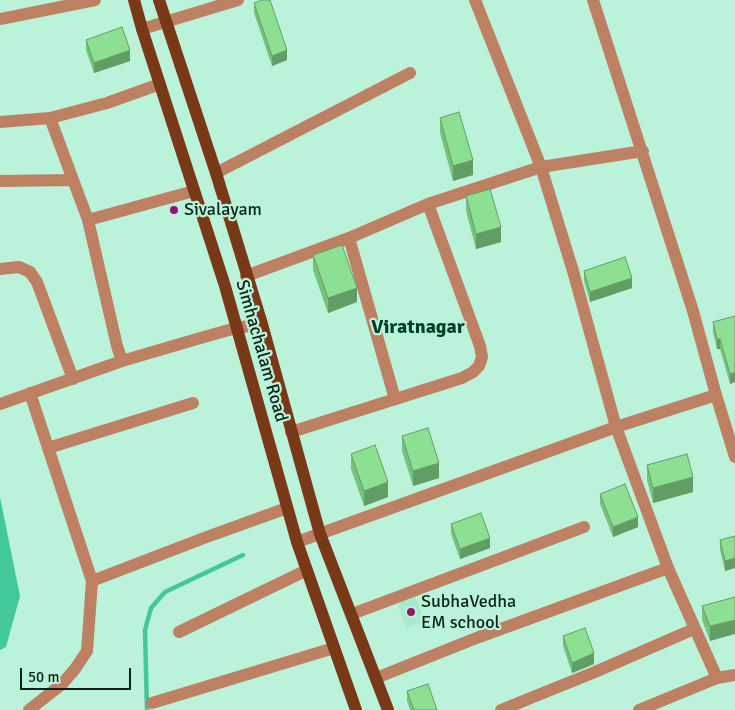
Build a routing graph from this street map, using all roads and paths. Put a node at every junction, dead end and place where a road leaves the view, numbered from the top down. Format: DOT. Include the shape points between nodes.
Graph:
graph roads {
  1 [pos="95,0"];
  2 [pos="134,0"];
  3 [pos="158,0"];
  4 [pos="238,0"];
  5 [pos="475,0"];
  6 [pos="593,0"];
  7 [pos="0,19"];
  8 [pos="166,22"];
  9 [pos="142,29"];
  10 [pos="410,74"];
  11 [pos="160,84"];
  12 [pos="50,118"];
  13 [pos="0,122"];
  14 [pos="642,150"];
  15 [pos="541,167"];
  16 [pos="216,173"];
  17 [pos="73,180"];
  18 [pos="0,181"];
  19 [pos="194,191"];
  20 [pos="428,204"];
  21 [pos="88,220"];
  22 [pos="349,238"];
  23 [pos="0,269"];
  24 [pos="246,276"];
  25 [pos="262,324"];
  26 [pos="236,328"];
  27 [pos="122,361"];
  28 [pos="73,379"];
  29 [pos="30,393"];
  30 [pos="716,395"];
  31 [pos="395,399"];
  32 [pos="193,403"];
  33 [pos="0,404"];
  34 [pos="616,427"];
  35 [pos="291,432"];
  36 [pos="48,448"];
  37 [pos="735,457"];
  38 [pos="287,508"];
  39 [pos="584,527"];
  40 [pos="320,534"];
  41 [pos="297,542"];
  42 [pos="668,568"];
  43 [pos="307,570"];
  44 [pos="92,581"];
  45 [pos="352,614"];
  46 [pos="694,629"];
  47 [pos="179,632"];
  48 [pos="334,648"];
  49 [pos="735,675"];
  50 [pos="376,678"];
  51 [pos="717,678"];
  52 [pos="152,703"];
  53 [pos="30,710"];
  54 [pos="356,710"];
  55 [pos="388,710"];
  56 [pos="501,710"];
  57 [pos="639,710"];
  1 -- 7 [label="street"];
  2 -- 9 [label="main road, Simhachalam Road"];
  3 -- 8 [label="main road"];
  4 -- 8 [label="street"];
  5 -- 15 [label="street"];
  6 -- 14 [label="street"];
  8 -- 9 [label="street"];
  8 -- 16 [label="main road"];
  9 -- 11 [label="main road, Simhachalam Road"];
  10 -- 16 [label="street"];
  11 -- 12 [label="street" via="107,103"];
  11 -- 19 [label="main road, Simhachalam Road"];
  12 -- 13 [label="street"];
  12 -- 17 [label="street"];
  14 -- 15 [label="street"];
  14 -- 30 [label="street"];
  15 -- 20 [label="street"];
  15 -- 34 [label="street"];
  16 -- 24 [label="main road"];
  17 -- 18 [label="street"];
  17 -- 21 [label="street"];
  19 -- 21 [label="street"];
  19 -- 26 [label="main road, Simhachalam Road"];
  20 -- 22 [label="street"];
  20 -- 31 [label="street" via="482,357 479,366 462,378"];
  21 -- 27 [label="street"];
  22 -- 24 [label="street"];
  22 -- 31 [label="street"];
  23 -- 28 [label="street" via="19,267 30,272 37,282"];
  24 -- 25 [label="main road"];
  25 -- 26 [label="street"];
  25 -- 35 [label="main road"];
  26 -- 27 [label="street"];
  26 -- 38 [label="main road, Simhachalam Road"];
  27 -- 28 [label="street"];
  28 -- 29 [label="street"];
  29 -- 33 [label="street"];
  29 -- 36 [label="street"];
  30 -- 34 [label="street"];
  30 -- 37 [label="street"];
  31 -- 35 [label="street"];
  32 -- 36 [label="street"];
  34 -- 40 [label="street"];
  34 -- 42 [label="street"];
  35 -- 40 [label="main road"];
  36 -- 44 [label="street"];
  38 -- 41 [label="main road, Simhachalam Road"];
  38 -- 44 [label="street"];
  39 -- 45 [label="street"];
  40 -- 41 [label="street"];
  40 -- 45 [label="main road"];
  41 -- 43 [label="main road, Simhachalam Road"];
  42 -- 46 [label="street"];
  42 -- 50 [label="street"];
  43 -- 47 [label="street"];
  43 -- 48 [label="main road, Simhachalam Road"];
  44 -- 53 [label="street" via="87,651 62,684"];
  45 -- 50 [label="main road"];
  46 -- 51 [label="street"];
  46 -- 56 [label="street"];
  48 -- 52 [label="street"];
  48 -- 54 [label="main road, Simhachalam Road"];
  49 -- 51 [label="street"];
  50 -- 55 [label="main road"];
  51 -- 57 [label="street"];
}
